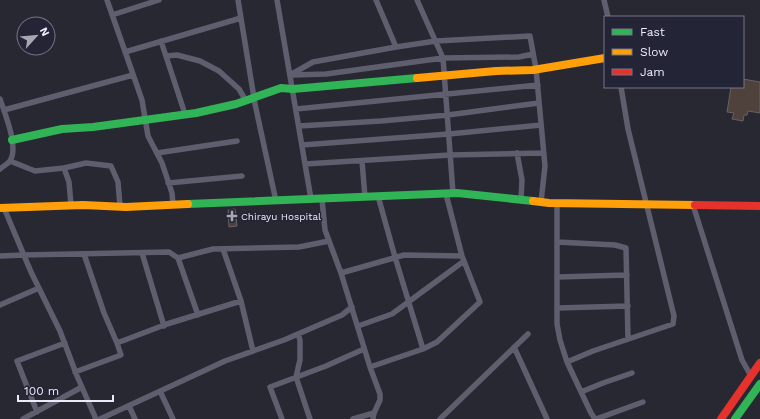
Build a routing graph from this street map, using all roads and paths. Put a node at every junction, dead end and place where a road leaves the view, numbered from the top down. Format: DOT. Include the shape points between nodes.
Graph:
graph roads {
  1 [pos="107,0"];
  2 [pos="159,0"];
  3 [pos="238,0"];
  4 [pos="277,0"];
  5 [pos="376,0"];
  6 [pos="417,0"];
  7 [pos="604,0"];
  8 [pos="112,15"];
  9 [pos="608,16"];
  10 [pos="241,18"];
  11 [pos="161,41"];
  12 [pos="436,41"];
  13 [pos="396,47"];
  14 [pos="125,52"];
  15 [pos="533,54"];
  16 [pos="166,56"];
  17 [pos="443,58"];
  18 [pos="604,58"];
  19 [pos="536,69"];
  20 [pos="133,75"];
  21 [pos="290,75"];
  22 [pos="445,76"];
  23 [pos="538,86"];
  24 [pos="621,88"];
  25 [pos="293,89"];
  26 [pos="446,95"];
  27 [pos="254,97"];
  28 [pos="0,99"];
  29 [pos="246,100"];
  30 [pos="539,103"];
  31 [pos="296,109"];
  32 [pos="4,110"];
  33 [pos="185,114"];
  34 [pos="448,115"];
  35 [pos="145,119"];
  36 [pos="299,126"];
  37 [pos="541,126"];
  38 [pos="449,134"];
  39 [pos="12,140"];
  40 [pos="237,141"];
  41 [pos="302,145"];
  42 [pos="157,153"];
  43 [pos="517,153"];
  44 [pos="543,153"];
  45 [pos="450,155"];
  46 [pos="10,161"];
  47 [pos="362,161"];
  48 [pos="306,164"];
  49 [pos="0,168"];
  50 [pos="64,168"];
  51 [pos="242,176"];
  52 [pos="168,184"];
  53 [pos="450,194"];
  54 [pos="378,196"];
  55 [pos="365,197"];
  56 [pos="311,199"];
  57 [pos="322,199"];
  58 [pos="521,200"];
  59 [pos="276,201"];
  60 [pos="541,202"];
  61 [pos="558,203"];
  62 [pos="646,204"];
  63 [pos="71,205"];
  64 [pos="173,205"];
  65 [pos="692,205"];
  66 [pos="120,206"];
  67 [pos="760,206"];
  68 [pos="2,208"];
  69 [pos="329,241"];
  70 [pos="557,242"];
  71 [pos="223,249"];
  72 [pos="142,252"];
  73 [pos="84,254"];
  74 [pos="24,255"];
  75 [pos="0,256"];
  76 [pos="395,257"];
  77 [pos="178,258"];
  78 [pos="463,258"];
  79 [pos="341,273"];
  80 [pos="557,276"];
  81 [pos="626,276"];
  82 [pos="39,288"];
  83 [pos="240,301"];
  84 [pos="409,302"];
  85 [pos="0,304"];
  86 [pos="628,306"];
  87 [pos="352,307"];
  88 [pos="557,308"];
  89 [pos="198,315"];
  90 [pos="164,326"];
  91 [pos="358,326"];
  92 [pos="298,334"];
  93 [pos="528,334"];
  94 [pos="628,339"];
  95 [pos="65,343"];
  96 [pos="117,343"];
  97 [pos="514,347"];
  98 [pos="364,349"];
  99 [pos="423,349"];
  100 [pos="253,351"];
  101 [pos="567,362"];
  102 [pos="760,363"];
  103 [pos="370,367"];
  104 [pos="75,372"];
  105 [pos="632,373"];
  106 [pos="751,376"];
  107 [pos="296,377"];
  108 [pos="760,384"];
  109 [pos="82,387"];
  110 [pos="160,391"];
  111 [pos="581,392"];
  112 [pos="642,402"];
  113 [pos="129,406"];
  114 [pos="37,412"];
  115 [pos="373,416"];
  116 [pos="23,419"];
  117 [pos="96,419"];
  118 [pos="100,419"];
  119 [pos="135,419"];
  120 [pos="173,419"];
  121 [pos="282,419"];
  122 [pos="310,419"];
  123 [pos="353,419"];
  124 [pos="440,419"];
  125 [pos="547,419"];
  126 [pos="596,419"];
  127 [pos="721,419"];
  128 [pos="736,419"];
  1 -- 8 [label="street"];
  2 -- 8 [label="street"];
  3 -- 10 [label="street"];
  4 -- 21 [label="street"];
  5 -- 13 [label="street"];
  6 -- 12 [label="street"];
  7 -- 9 [label="street"];
  8 -- 14 [label="street"];
  10 -- 11 [label="street"];
  10 -- 27 [label="street"];
  11 -- 14 [label="street"];
  11 -- 16 [label="street"];
  12 -- 13 [label="street"];
  12 -- 15 [label="street" via="530,36"];
  12 -- 17 [label="street"];
  13 -- 21 [label="street" via="313,62"];
  14 -- 20 [label="street"];
  15 -- 17 [label="street"];
  15 -- 19 [label="street"];
  16 -- 29 [label="street" via="178,54 200,61 218,71"];
  16 -- 33 [label="street"];
  17 -- 21 [label="street" via="326,74"];
  17 -- 22 [label="street"];
  18 -- 19 [label="main road"];
  19 -- 22 [label="main road"];
  19 -- 23 [label="street"];
  20 -- 32 [label="street"];
  20 -- 35 [label="street" via="142,100"];
  21 -- 25 [label="street"];
  22 -- 25 [label="main road"];
  22 -- 26 [label="street"];
  23 -- 26 [label="street"];
  23 -- 30 [label="street"];
  24 -- 62 [label="street" via="628,130"];
  25 -- 27 [label="main road" via="280,88"];
  25 -- 31 [label="street"];
  26 -- 31 [label="street"];
  26 -- 34 [label="street"];
  27 -- 29 [label="main road"];
  27 -- 59 [label="street"];
  28 -- 32 [label="street"];
  29 -- 33 [label="main road"];
  30 -- 34 [label="street"];
  30 -- 37 [label="street"];
  31 -- 36 [label="street"];
  32 -- 39 [label="street"];
  33 -- 35 [label="main road"];
  34 -- 36 [label="street"];
  34 -- 38 [label="street"];
  35 -- 39 [label="main road" via="62,130"];
  35 -- 42 [label="street" via="148,136"];
  36 -- 41 [label="street"];
  37 -- 38 [label="street"];
  37 -- 44 [label="street"];
  38 -- 41 [label="street"];
  38 -- 45 [label="street"];
  39 -- 46 [label="street" via="14,151"];
  40 -- 42 [label="street"];
  41 -- 48 [label="street"];
  42 -- 52 [label="street"];
  43 -- 44 [label="street"];
  43 -- 45 [label="street"];
  43 -- 58 [label="street" via="522,180"];
  44 -- 60 [label="street"];
  45 -- 47 [label="street"];
  45 -- 53 [label="street"];
  46 -- 49 [label="street"];
  46 -- 50 [label="street" via="34,171"];
  47 -- 48 [label="street"];
  47 -- 55 [label="street"];
  48 -- 56 [label="street"];
  50 -- 63 [label="street" via="69,182"];
  50 -- 66 [label="street" via="86,163 111,166 118,182"];
  51 -- 52 [label="street"];
  52 -- 64 [label="street"];
  53 -- 54 [label="main road"];
  53 -- 58 [label="main road"];
  53 -- 78 [label="street"];
  54 -- 55 [label="main road"];
  54 -- 76 [label="street"];
  55 -- 57 [label="main road"];
  56 -- 57 [label="main road"];
  56 -- 59 [label="main road"];
  57 -- 69 [label="street" via="325,230"];
  58 -- 60 [label="main road"];
  59 -- 64 [label="main road"];
  60 -- 61 [label="main road"];
  61 -- 62 [label="main road"];
  61 -- 70 [label="street"];
  62 -- 65 [label="main road"];
  62 -- 94 [label="street" via="674,316 673,324"];
  63 -- 66 [label="main road"];
  63 -- 68 [label="main road"];
  64 -- 66 [label="main road"];
  65 -- 67 [label="main road"];
  65 -- 106 [label="street" via="742,360"];
  68 -- 74 [label="street"];
  69 -- 71 [label="street" via="299,246"];
  69 -- 79 [label="street"];
  70 -- 80 [label="street"];
  70 -- 81 [label="street" via="615,245 626,248"];
  71 -- 77 [label="street"];
  71 -- 83 [label="street"];
  72 -- 73 [label="street"];
  72 -- 77 [label="street" via="169,252"];
  72 -- 90 [label="street"];
  73 -- 74 [label="street"];
  73 -- 96 [label="street"];
  74 -- 75 [label="street"];
  74 -- 82 [label="street"];
  76 -- 78 [label="street" via="404,255"];
  76 -- 79 [label="street"];
  76 -- 84 [label="street"];
  77 -- 89 [label="street"];
  78 -- 84 [label="street"];
  78 -- 99 [label="street" via="480,302 437,342"];
  79 -- 87 [label="street"];
  80 -- 81 [label="street"];
  80 -- 88 [label="street"];
  81 -- 86 [label="street"];
  82 -- 85 [label="street"];
  82 -- 95 [label="street"];
  83 -- 89 [label="street"];
  83 -- 100 [label="street"];
  84 -- 91 [label="street" via="392,314"];
  84 -- 99 [label="street"];
  86 -- 88 [label="street"];
  86 -- 94 [label="street"];
  87 -- 91 [label="street"];
  87 -- 92 [label="street" via="342,315"];
  88 -- 101 [label="street" via="557,324"];
  89 -- 90 [label="street"];
  90 -- 96 [label="street"];
  91 -- 98 [label="street"];
  92 -- 100 [label="street"];
  92 -- 107 [label="street" via="300,360"];
  93 -- 97 [label="street"];
  94 -- 101 [label="street"];
  95 -- 104 [label="street"];
  95 -- 114 [label="street" via="17,361"];
  96 -- 104 [label="street" via="121,355"];
  97 -- 124 [label="street"];
  97 -- 125 [label="street"];
  98 -- 103 [label="street"];
  98 -- 107 [label="street"];
  99 -- 103 [label="street"];
  100 -- 110 [label="street"];
  101 -- 111 [label="street"];
  102 -- 106 [label="main road"];
  103 -- 115 [label="street" via="380,394"];
  104 -- 109 [label="street"];
  105 -- 111 [label="street"];
  106 -- 127 [label="main road"];
  107 -- 121 [label="street" via="270,387"];
  107 -- 122 [label="street"];
  108 -- 128 [label="main road"];
  109 -- 114 [label="street"];
  109 -- 117 [label="street"];
  110 -- 113 [label="street"];
  110 -- 120 [label="street"];
  111 -- 126 [label="street"];
  112 -- 126 [label="street"];
  113 -- 118 [label="street"];
  113 -- 119 [label="street"];
  114 -- 116 [label="street"];
  115 -- 123 [label="street"];
}
